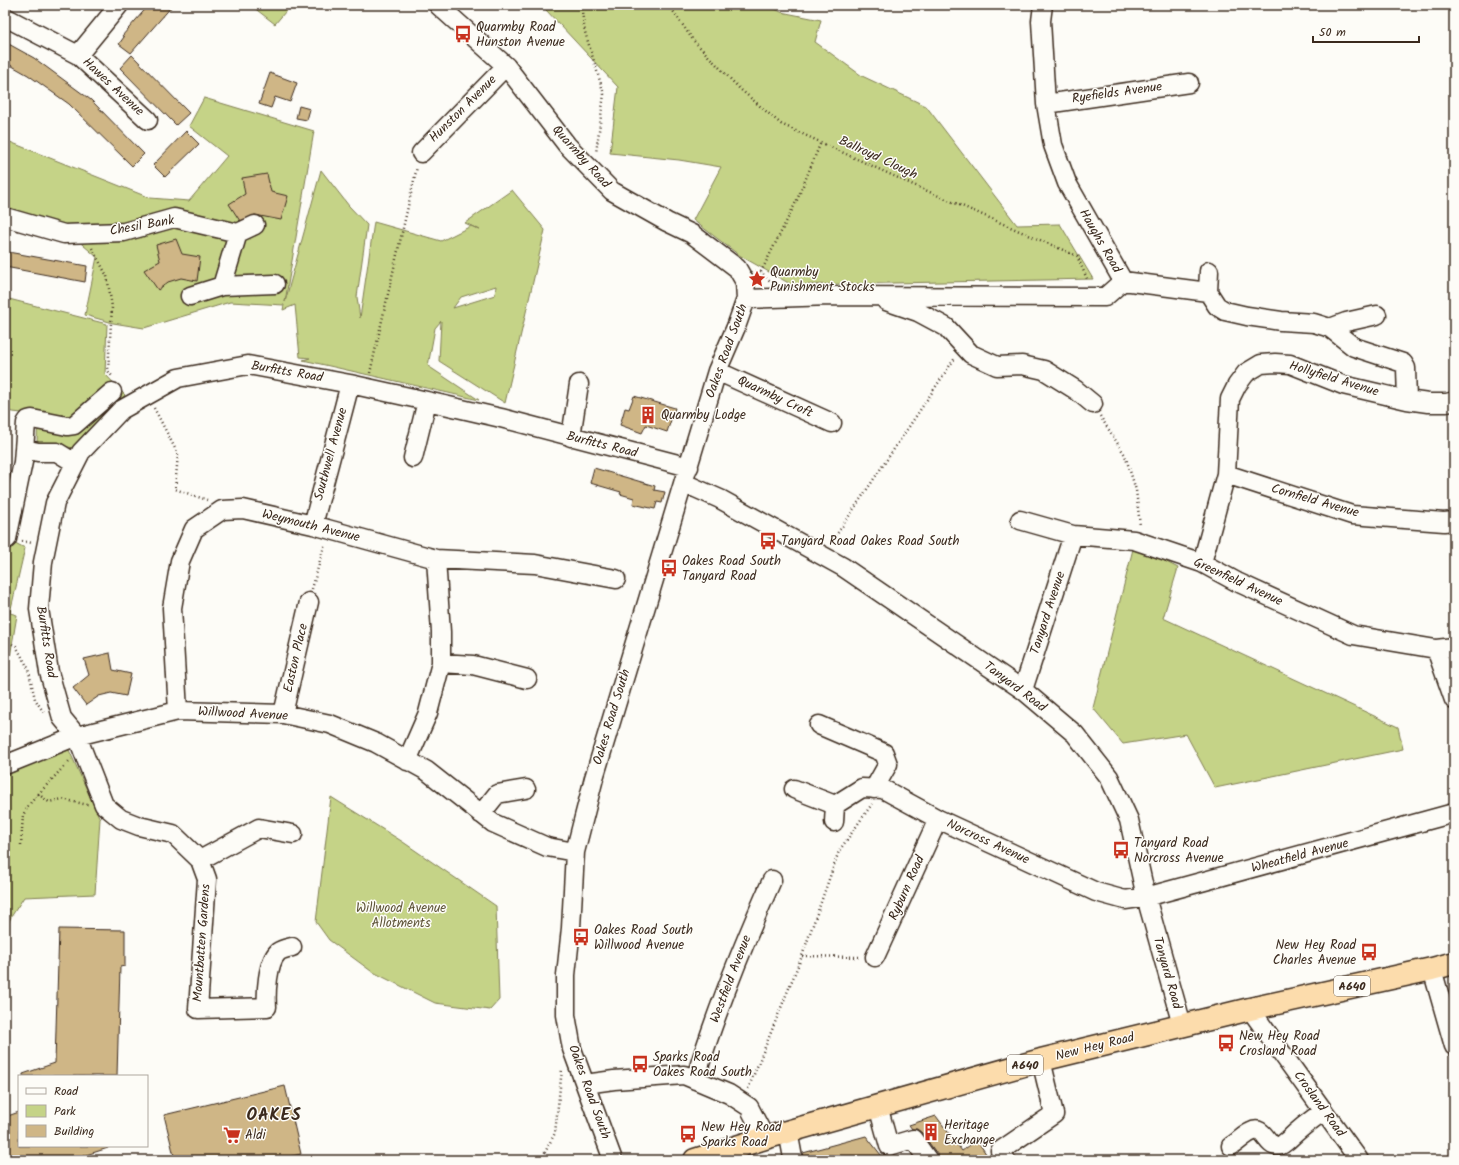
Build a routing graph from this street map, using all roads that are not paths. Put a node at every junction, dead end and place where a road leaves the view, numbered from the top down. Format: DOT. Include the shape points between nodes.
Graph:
graph roads {
  1 [pos="119,5"];
  2 [pos="438,5"];
  3 [pos="1042,5"];
  4 [pos="5,17"];
  5 [pos="78,55"];
  6 [pos="506,66"];
  7 [pos="1189,83"];
  8 [pos="1046,104"];
  9 [pos="148,120"];
  10 [pos="421,153"];
  11 [pos="5,217"];
  12 [pos="255,225"];
  13 [pos="238,233"];
  14 [pos="1209,271"];
  15 [pos="1123,281"];
  16 [pos="743,283"];
  17 [pos="275,284"];
  18 [pos="222,286"];
  19 [pos="1208,292"];
  20 [pos="190,296"];
  21 [pos="831,296"];
  22 [pos="1377,315"];
  23 [pos="1330,328"];
  24 [pos="718,371"];
  25 [pos="579,384"];
  26 [pos="358,385"];
  27 [pos="113,386"];
  28 [pos="1407,400"];
  29 [pos="427,401"];
  30 [pos="1454,402"];
  31 [pos="1093,404"];
  32 [pos="832,423"];
  33 [pos="571,437"];
  34 [pos="24,449"];
  35 [pos="413,458"];
  36 [pos="75,463"];
  37 [pos="1226,474"];
  38 [pos="686,475"];
  39 [pos="1020,520"];
  40 [pos="1454,521"];
  41 [pos="321,527"];
  42 [pos="1073,535"];
  43 [pos="7,539"];
  44 [pos="436,559"];
  45 [pos="1202,563"];
  46 [pos="616,579"];
  47 [pos="309,602"];
  48 [pos="1454,648"];
  49 [pos="1436,649"];
  50 [pos="441,663"];
  51 [pos="527,679"];
  52 [pos="1023,690"];
  53 [pos="1454,700"];
  54 [pos="178,711"];
  55 [pos="283,714"];
  56 [pos="819,724"];
  57 [pos="79,742"];
  58 [pos="407,761"];
  59 [pos="5,765"];
  60 [pos="526,789"];
  61 [pos="794,789"];
  62 [pos="878,789"];
  63 [pos="1454,813"];
  64 [pos="481,814"];
  65 [pos="938,819"];
  66 [pos="293,834"];
  67 [pos="575,852"];
  68 [pos="200,860"];
  69 [pos="772,880"];
  70 [pos="1146,898"];
  71 [pos="292,948"];
  72 [pos="875,957"];
  73 [pos="1454,963"];
  74 [pos="1432,969"];
  75 [pos="1250,1008"];
  76 [pos="1182,1025"];
  77 [pos="1454,1046"];
  78 [pos="1041,1060"];
  79 [pos="695,1080"];
  80 [pos="585,1084"];
  81 [pos="878,1106"];
  82 [pos="1324,1111"];
  83 [pos="788,1131"];
  84 [pos="765,1138"];
  85 [pos="1231,1146"];
  86 [pos="610,1152"];
  87 [pos="695,1160"];
  88 [pos="795,1160"];
  89 [pos="928,1160"];
  90 [pos="1006,1160"];
  91 [pos="1360,1160"];
  1 -- 5 [label="street, Hawes Avenue"];
  2 -- 6 [label="street, Quarmby Road"];
  3 -- 8 [label="street, Haughs Road"];
  4 -- 5 [label="street, Hawes Avenue"];
  5 -- 9 [label="street, Hawes Avenue"];
  6 -- 10 [label="street, Hunston Avenue"];
  6 -- 16 [label="street, Quarmby Road" via="567,144 612,191 692,234"];
  7 -- 8 [label="street, Ryefields Avenue"];
  8 -- 15 [label="street, Haughs Road" via="1053,145 1067,183"];
  11 -- 13 [label="street, Chesil Bank" via="64,234 124,232 174,218"];
  12 -- 13 [label="street"];
  13 -- 18 [label="street"];
  14 -- 19 [label="street"];
  15 -- 19 [label="street"];
  15 -- 21 [label="street, Haughs Road" via="1105,297"];
  16 -- 21 [label="street, Haughs Road" via="787,298"];
  16 -- 24 [label="street, Oakes Road South" via="736,327"];
  17 -- 18 [label="street"];
  18 -- 20 [label="street"];
  19 -- 23 [label="street" via="1217,306 1225,310 1281,321 1314,323"];
  21 -- 31 [label="street, Haughs Road" via="889,302 918,312 946,327 971,354 997,366 1022,365 1044,370"];
  22 -- 23 [label="street"];
  23 -- 28 [label="street" via="1354,347 1403,363 1406,368"];
  24 -- 32 [label="street, Quarmby Croft"];
  24 -- 38 [label="street, Oakes Road South"];
  25 -- 33 [label="street"];
  26 -- 29 [label="street, Burfitts Road"];
  26 -- 36 [label="street, Burfitts Road" via="248,365 178,378 121,410 81,452"];
  26 -- 41 [label="street, Southwell Avenue"];
  27 -- 34 [label="street" via="74,425 28,420"];
  28 -- 30 [label="street, Hollyfield Avenue" via="1428,403"];
  28 -- 37 [label="street, Hollyfield Avenue" via="1343,385 1290,364 1261,364 1246,373 1230,399"];
  29 -- 33 [label="street, Burfitts Road"];
  29 -- 35 [label="street"];
  33 -- 38 [label="street, Burfitts Road"];
  34 -- 36 [label="street" via="57,452"];
  34 -- 43 [label="street"];
  36 -- 57 [label="street, Burfitts Road" via="55,503 43,562 39,609 49,672 62,718"];
  37 -- 40 [label="street, Cornfield Avenue" via="1352,515"];
  37 -- 45 [label="street, Hollyfield Avenue"];
  38 -- 52 [label="street, Tanyard Road" via="720,499 843,567"];
  38 -- 67 [label="street, Oakes Road South" via="594,778"];
  39 -- 42 [label="street, Greenfield Avenue"];
  41 -- 44 [label="street, Weymouth Avenue"];
  41 -- 54 [label="street, Weymouth Avenue" via="243,509 232,509 222,510 194,529 180,561 172,608"];
  42 -- 45 [label="street, Greenfield Avenue" via="1134,540"];
  42 -- 52 [label="street, Tanyard Avenue"];
  44 -- 46 [label="street, Weymouth Avenue" via="535,564"];
  44 -- 50 [label="street"];
  45 -- 49 [label="street, Greenfield Avenue" via="1237,582 1353,635"];
  47 -- 55 [label="street, Easton Place"];
  48 -- 49 [label="street, Greenfield Avenue"];
  49 -- 53 [label="street"];
  50 -- 51 [label="street" via="473,665"];
  50 -- 58 [label="street" via="428,713"];
  52 -- 70 [label="street, Tanyard Road" via="1075,734 1110,777 1129,820"];
  54 -- 55 [label="street, Willwood Avenue"];
  54 -- 57 [label="street, Willwood Avenue"];
  55 -- 58 [label="street, Willwood Avenue" via="330,724 376,743"];
  56 -- 62 [label="street" via="884,753 888,764"];
  57 -- 59 [label="street, Willwood Avenue"];
  57 -- 68 [label="street, Mountbatten Gardens" via="104,805 121,819 173,834"];
  58 -- 64 [label="street, Willwood Avenue" via="427,772"];
  60 -- 64 [label="street" via="497,794"];
  61 -- 62 [label="street" via="835,813 862,788"];
  62 -- 65 [label="street, Norcross Avenue"];
  63 -- 70 [label="street, Wheatfield Avenue"];
  64 -- 67 [label="street, Willwood Avenue" via="493,823 547,847"];
  65 -- 70 [label="street, Norcross Avenue" via="1096,892 1126,900"];
  65 -- 72 [label="street, Ryburn Road"];
  66 -- 68 [label="street" via="259,828"];
  67 -- 80 [label="street, Oakes Road South" via="566,975 566,1015 572,1049"];
  68 -- 71 [label="street, Mountbatten Gardens" via="207,879 198,1009 267,1007 269,973 277,953"];
  69 -- 79 [label="street, Westfield Avenue" via="734,969"];
  70 -- 76 [label="street, Tanyard Road"];
  73 -- 74 [label="highway, New Hey Road / A640"];
  74 -- 75 [label="highway, New Hey Road / A640"];
  74 -- 77 [label="street"];
  75 -- 76 [label="highway, New Hey Road / A640"];
  75 -- 82 [label="street, Crosland Road"];
  76 -- 78 [label="highway, New Hey Road / A640"];
  78 -- 81 [label="highway, New Hey Road / A640"];
  78 -- 90 [label="street" via="1054,1114 1000,1151"];
  79 -- 80 [label="street" via="684,1075"];
  79 -- 84 [label="street" via="729,1094 749,1107"];
  80 -- 86 [label="street, Oakes Road South"];
  81 -- 83 [label="highway, New Hey Road / A640"];
  81 -- 89 [label="street" via="889,1146 913,1139"];
  82 -- 85 [label="street" via="1276,1147 1257,1130"];
  82 -- 91 [label="street, Crosland Road"];
  83 -- 84 [label="highway, New Hey Road / A640"];
  83 -- 88 [label="street"];
  84 -- 87 [label="highway, New Hey Road / A640"];
}
